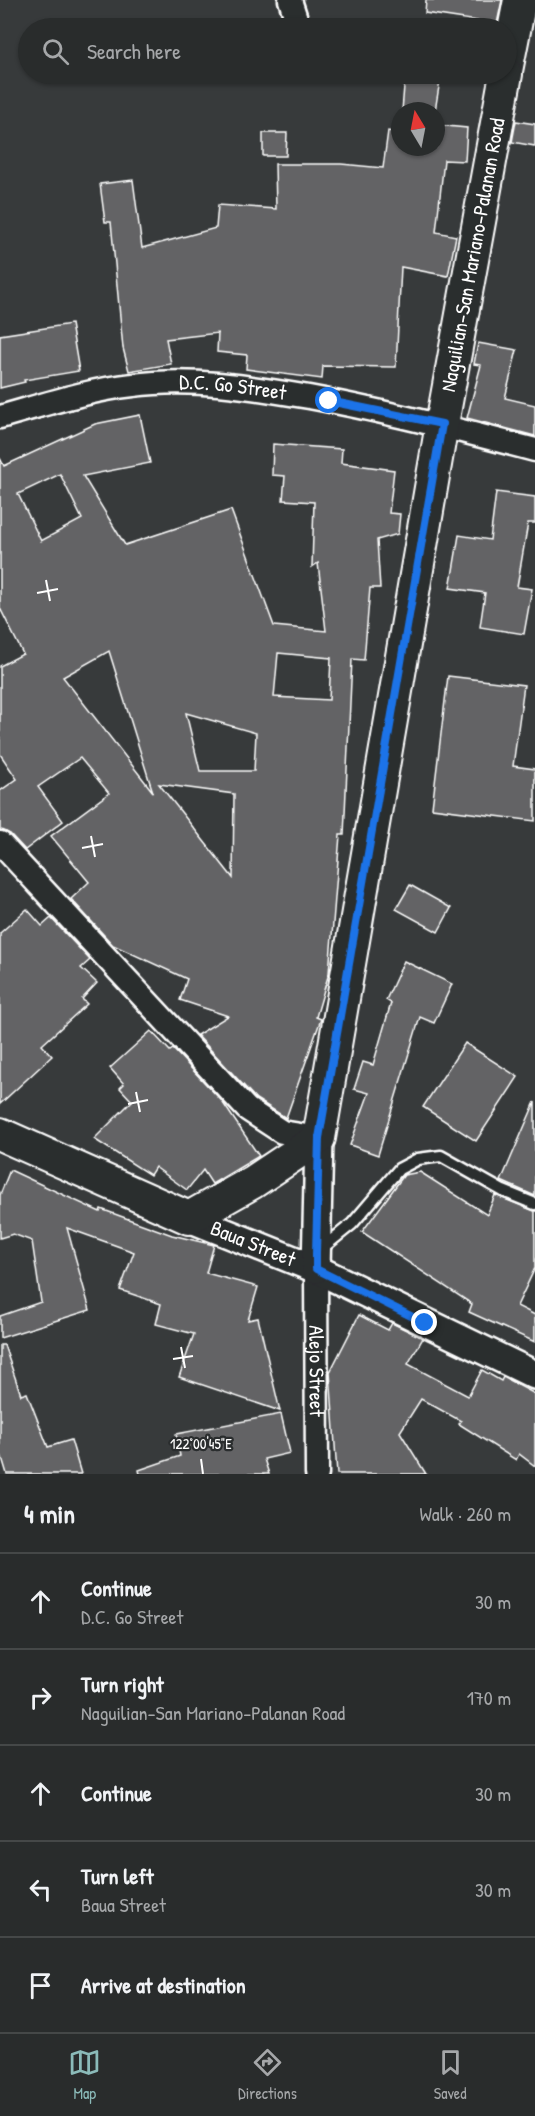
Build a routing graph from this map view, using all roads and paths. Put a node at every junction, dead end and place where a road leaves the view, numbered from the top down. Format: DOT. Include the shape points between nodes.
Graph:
graph roads {
  1 [pos="290,0"];
  2 [pos="519,0"];
  3 [pos="296,18"];
  4 [pos="516,18"];
  5 [pos="504,84"];
  6 [pos="0,417"];
  7 [pos="442,424"];
  8 [pos="535,450"];
  9 [pos="0,843"];
  10 [pos="0,1134"];
  11 [pos="319,1138"];
  12 [pos="535,1204"];
  13 [pos="189,1218"];
  14 [pos="316,1261"];
  15 [pos="535,1375"];
  16 [pos="317,1474"];
  1 -- 3 [label="street"];
  2 -- 4 [label="main road, Naguilian-San Mariano-Palanan Road"];
  5 -- 7 [label="main road, Naguilian-San Mariano-Palanan Road"];
  6 -- 7 [label="street, D.C. Go Street" via="132,385 187,382 256,388"];
  7 -- 8 [label="street, D.C. Go Street"];
  7 -- 11 [label="main road, Naguilian-San Mariano-Palanan Road"];
  9 -- 11 [label="street" via="247,1109 282,1132"];
  10 -- 13 [label="main road, Baua Street"];
  11 -- 13 [label="main road"];
  11 -- 14 [label="street"];
  12 -- 14 [label="lane" via="441,1156 418,1159 399,1169"];
  13 -- 14 [label="street, Baua Street"];
  14 -- 15 [label="street, Baua Street"];
  14 -- 16 [label="street, Alejo Street"];
}
